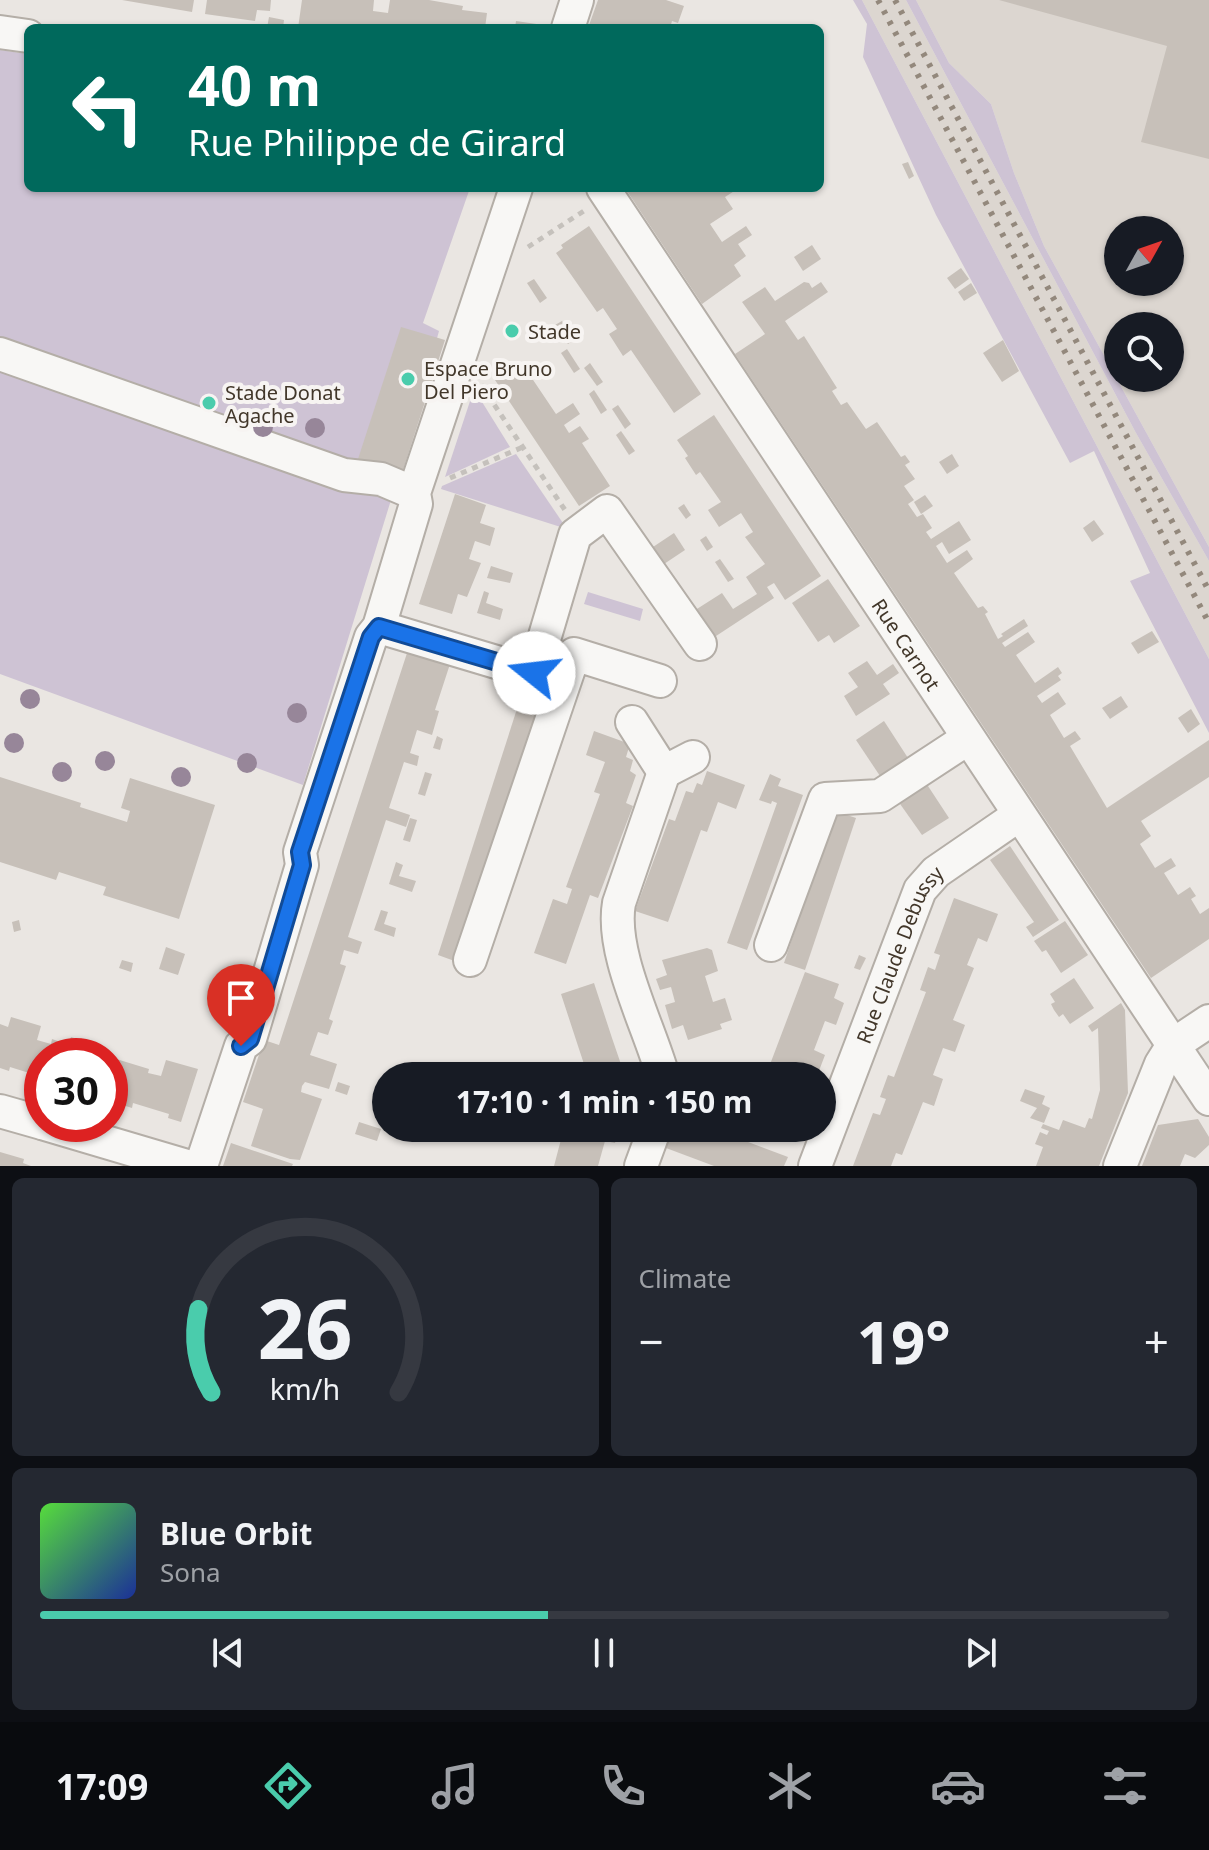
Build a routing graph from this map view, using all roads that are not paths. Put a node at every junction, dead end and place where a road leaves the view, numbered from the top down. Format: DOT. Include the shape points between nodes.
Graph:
graph roads {
  1 [pos="577,0"];
  2 [pos="569,24"];
  3 [pos="0,32"];
  4 [pos="24,35"];
  5 [pos="515,192"];
  6 [pos="605,192"];
  7 [pos="0,354"];
  8 [pos="414,493"];
  9 [pos="379,627"];
  10 [pos="700,644"];
  11 [pos="549,677"];
  12 [pos="660,681"];
  13 [pos="632,722"];
  14 [pos="967,739"];
  15 [pos="693,757"];
  16 [pos="664,772"];
  17 [pos="1019,815"];
  18 [pos="771,945"];
  19 [pos="470,960"];
  20 [pos="1209,1021"];
  21 [pos="1173,1045"];
  22 [pos="658,1062"];
  23 [pos="836,1094"];
  24 [pos="1209,1099"];
  25 [pos="0,1111"];
  26 [pos="24,1118"];
  27 [pos="105,1142"];
  28 [pos="650,1142"];
  29 [pos="819,1142"];
  30 [pos="187,1166"];
  31 [pos="201,1166"];
  32 [pos="641,1166"];
  33 [pos="815,1166"];
  34 [pos="1120,1166"];
  1 -- 2 [label="street"];
  3 -- 4 [label="street"];
  5 -- 8 [label="street"];
  6 -- 14 [label="street, Rue Carnot"];
  7 -- 8 [label="street" via="344,475 381,479"];
  8 -- 9 [label="street" via="416,504"];
  9 -- 11 [label="street"];
  9 -- 31 [label="street" via="371,637 300,852 302,865 250,1039 241,1046"];
  10 -- 11 [label="street" via="607,511 575,535"];
  11 -- 12 [label="street" via="574,654"];
  11 -- 19 [label="street"];
  13 -- 16 [label="street"];
  14 -- 17 [label="street, Rue Carnot"];
  14 -- 18 [label="street" via="880,796 825,799"];
  15 -- 16 [label="street"];
  16 -- 22 [label="street" via="617,918 620,947"];
  17 -- 21 [label="street, Rue Carnot"];
  17 -- 23 [label="street, Rue Claude Debussy" via="936,872 920,890"];
  20 -- 21 [label="street"];
  21 -- 24 [label="street, Rue Carnot"];
  21 -- 34 [label="street"];
  25 -- 26 [label="street"];
  27 -- 30 [label="street"];
  28 -- 32 [label="street"];
  29 -- 33 [label="street, Rue Claude Debussy"];
}
